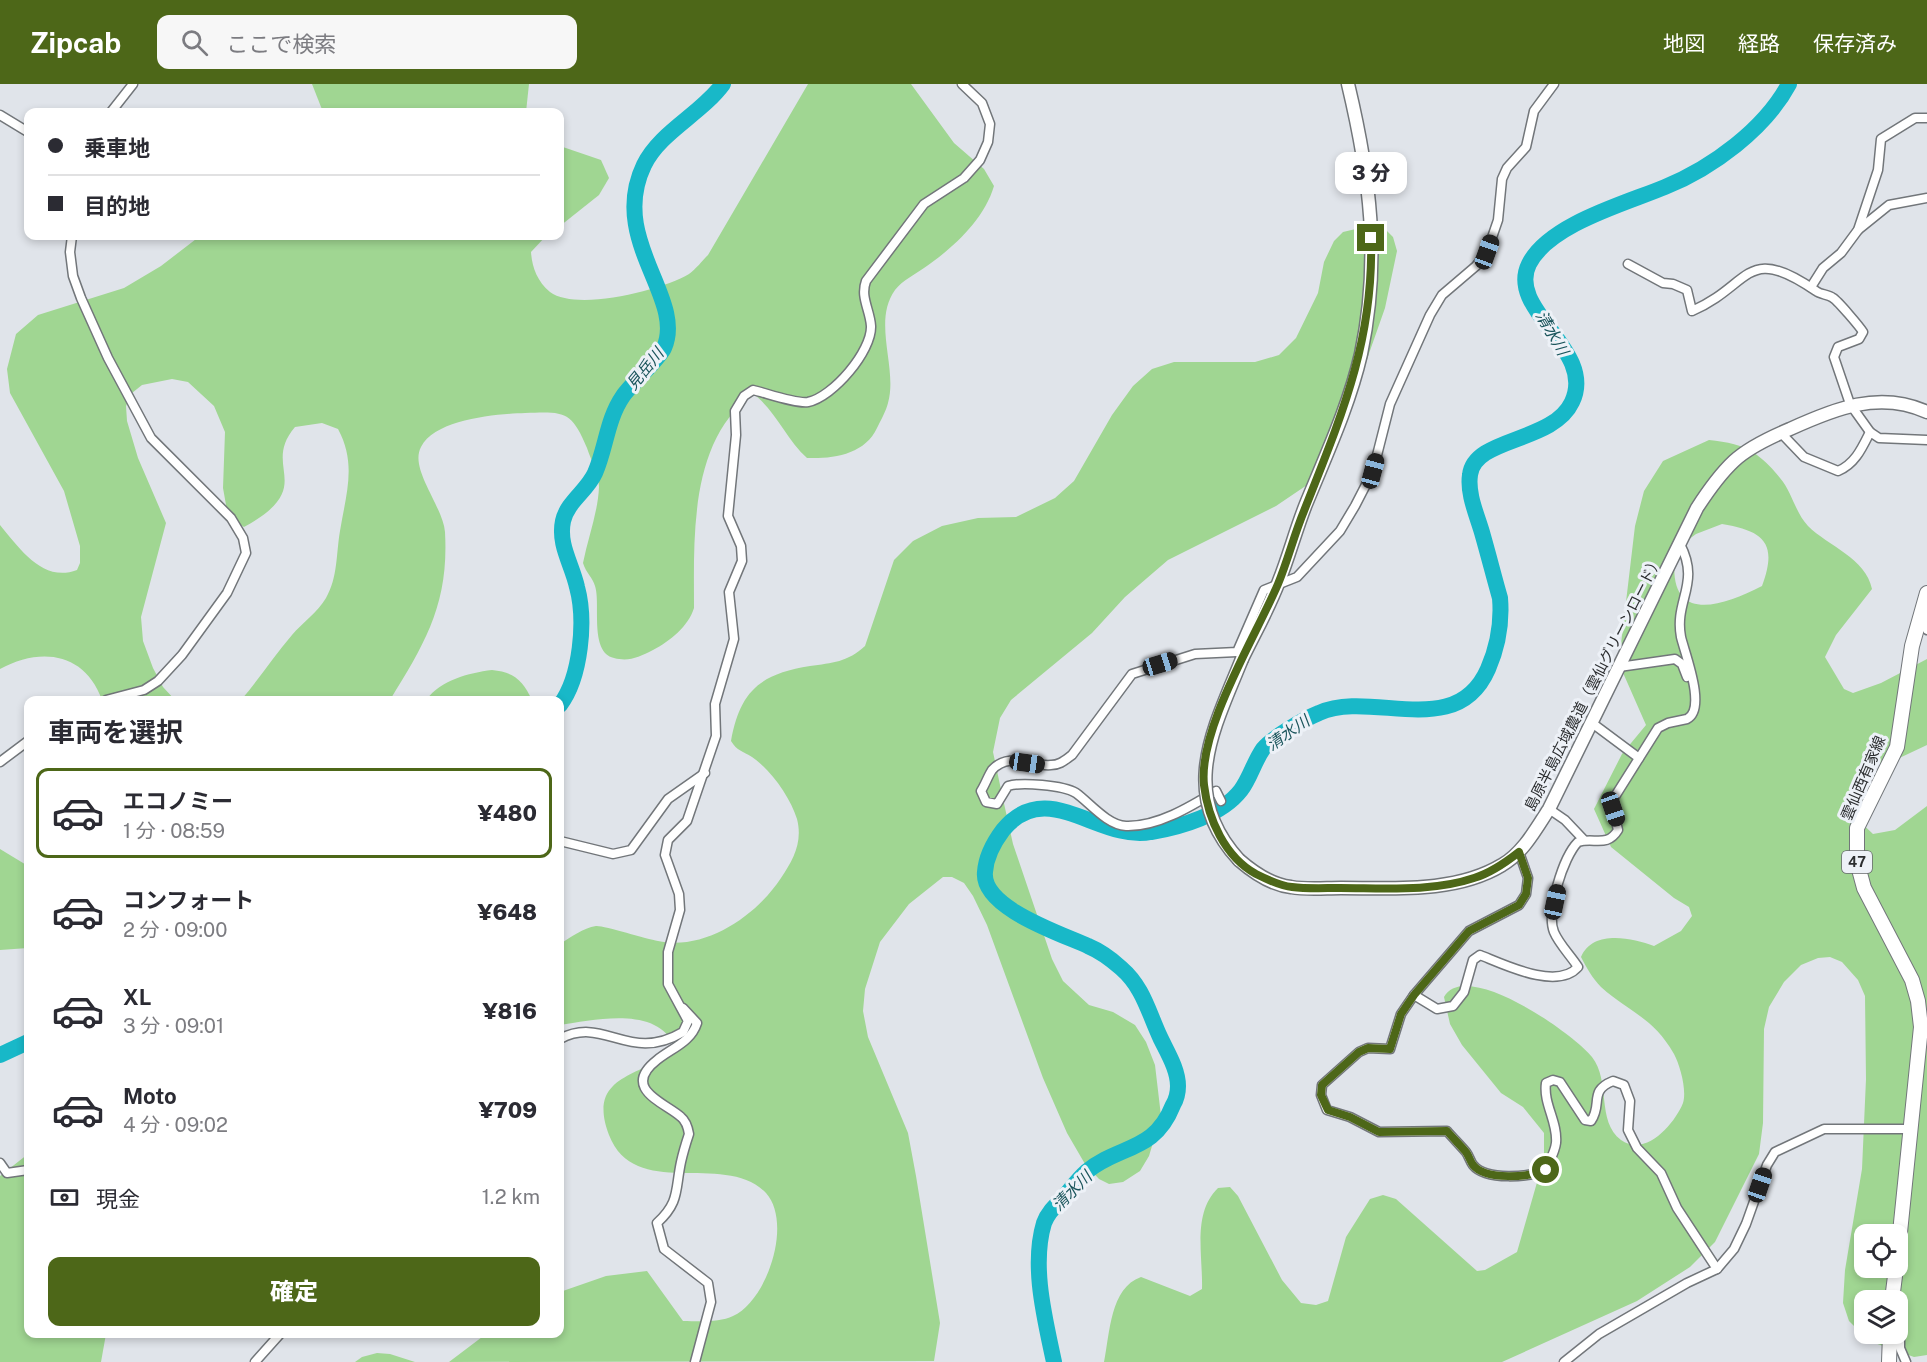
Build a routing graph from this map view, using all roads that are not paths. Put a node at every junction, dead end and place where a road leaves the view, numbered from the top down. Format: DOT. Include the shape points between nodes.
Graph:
graph roads {
  1 [pos="133,84"];
  2 [pos="962,84"];
  3 [pos="1348,84"];
  4 [pos="1554,84"];
  5 [pos="114,108"];
  6 [pos="0,115"];
  7 [pos="1927,118"];
  8 [pos="24,130"];
  9 [pos="1927,198"];
  10 [pos="1858,230"];
  11 [pos="72,240"];
  12 [pos="1628,264"];
  13 [pos="1811,287"];
  14 [pos="1850,404"];
  15 [pos="1927,412"];
  16 [pos="1870,432"];
  17 [pos="1781,433"];
  18 [pos="1927,440"];
  19 [pos="1680,544"];
  20 [pos="1278,583"];
  21 [pos="1927,593"];
  22 [pos="1921,612"];
  23 [pos="1927,630"];
  24 [pos="1619,667"];
  25 [pos="121,696"];
  26 [pos="1693,697"];
  27 [pos="1592,723"];
  28 [pos="24,744"];
  29 [pos="1640,758"];
  30 [pos="0,762"];
  31 [pos="705,773"];
  32 [pos="1221,801"];
  33 [pos="1549,809"];
  34 [pos="1584,840"];
  35 [pos="564,842"];
  36 [pos="1519,852"];
  37 [pos="1414,995"];
  38 [pos="680,1006"];
  39 [pos="564,1038"];
  40 [pos="1911,1129"];
  41 [pos="0,1163"];
  42 [pos="24,1171"];
  43 [pos="1901,1224"];
  44 [pos="1717,1269"];
  45 [pos="276,1338"];
  46 [pos="1890,1344"];
  47 [pos="1900,1344"];
  48 [pos="255,1362"];
  49 [pos="695,1362"];
  50 [pos="1564,1362"];
  51 [pos="1889,1362"];
  52 [pos="1906,1362"];
  1 -- 5 [label="street"];
  2 -- 31 [label="street" via="982,103 990,124 988,142 980,160 964,178 924,204 866,281 862,291 871,325 864,351 844,377 821,397 806,402 753,390 735,411 728,516 741,546 742,561 729,592 734,639 715,704 716,736"];
  3 -- 20 [label="street, 島原半島広域農道（雲仙グリーンロード）" via="1370,192 1372,261 1368,312 1345,408"];
  4 -- 20 [label="street" via="1534,111 1526,147 1502,179 1498,220 1487,252 1442,294 1430,315 1390,404 1373,471 1355,506 1340,531 1297,577"];
  6 -- 8 [label="street"];
  7 -- 10 [label="street" via="1915,118 1881,139 1878,170"];
  9 -- 10 [label="street" via="1889,205"];
  10 -- 13 [label="street"];
  11 -- 25 [label="street" via="73,276 81,298 151,438 231,518 243,538 246,553 227,593 182,654 158,681 144,690"];
  12 -- 13 [label="street" via="1663,283 1687,290 1692,311 1750,273 1768,266"];
  13 -- 14 [label="street" via="1836,300 1863,332 1859,339 1838,347 1834,357"];
  14 -- 15 [label="street, 島原半島広域農道（雲仙グリーンロード）" via="1881,402"];
  14 -- 16 [label="street"];
  14 -- 17 [label="street, 島原半島広域農道（雲仙グリーンロード）"];
  16 -- 17 [label="street" via="1858,456 1838,471 1804,457"];
  16 -- 18 [label="street" via="1879,438"];
  17 -- 19 [label="street, 島原半島広域農道（雲仙グリーンロード）" via="1736,459 1716,478"];
  19 -- 24 [label="street, 島原半島広域農道（雲仙グリーンロード）"];
  19 -- 26 [label="street" via="1690,575 1678,621 1695,687"];
  20 -- 32 [label="street" via="1264,590 1237,652 1195,654 1132,674 1072,755 1049,766 1013,759 1001,763 981,791 986,802 997,804 1008,786 1020,782 1074,792 1105,817 1124,826 1188,808 1216,791"];
  20 -- 36 [label="street, 島原半島広域農道（雲仙グリーンロード）, bridge" via="1242,659 1207,751 1204,775 1212,817 1228,848 1254,873 1290,887 1452,884 1473,879"];
  21 -- 22 [label="main road, 雲仙西有家線 / 47"];
  22 -- 23 [label="street"];
  22 -- 40 [label="main road, 雲仙西有家線 / 47" via="1897,747 1857,828 1857,862 1864,888 1907,970 1918,1000 1921,1027"];
  24 -- 26 [label="street" via="1675,659 1684,668"];
  24 -- 27 [label="street, 島原半島広域農道（雲仙グリーンロード）"];
  26 -- 29 [label="street" via="1692,717 1658,728"];
  27 -- 29 [label="street"];
  27 -- 33 [label="street, 島原半島広域農道（雲仙グリーンロード）"];
  28 -- 30 [label="street"];
  29 -- 34 [label="street" via="1614,798 1618,830 1613,837 1599,842"];
  31 -- 35 [label="street" via="668,799 631,850 613,854"];
  31 -- 38 [label="street" via="687,822 668,840 665,855 679,894 680,910 668,952 668,984"];
  33 -- 34 [label="street"];
  33 -- 36 [label="street, 島原半島広域農道（雲仙グリーンロード）"];
  34 -- 37 [label="street" via="1572,848 1562,868 1551,919 1554,932 1578,967 1574,971 1567,975 1543,975 1506,967 1480,955 1473,960 1464,992 1453,1006 1437,1009"];
  36 -- 37 [label="street" via="1528,878 1526,894 1519,905 1469,931"];
  37 -- 44 [label="street" via="1401,1014 1390,1049 1368,1048 1359,1052 1322,1085 1321,1095 1328,1110 1379,1132 1447,1131 1468,1154 1473,1166 1504,1176 1533,1175 1546,1170 1556,1144 1544,1096 1546,1083 1560,1082 1585,1120 1591,1121 1602,1085 1613,1081 1624,1085 1630,1101 1629,1130 1637,1148 1661,1173 1677,1208"];
  38 -- 39 [label="street" via="688,1021 683,1032 657,1043 640,1044 585,1030"];
  38 -- 49 [label="street" via="697,1023 694,1034 652,1063 645,1081 651,1099 681,1117 689,1134 677,1196 657,1223 664,1249 708,1283 711,1302"];
  40 -- 43 [label="main road, 雲仙西有家線 / 47"];
  40 -- 44 [label="street" via="1824,1129 1775,1152 1734,1249"];
  41 -- 42 [label="street" via="7,1173"];
  44 -- 50 [label="street" via="1599,1334"];
  45 -- 48 [label="street"];
  46 -- 51 [label="main road"];
  47 -- 52 [label="street"];
}
